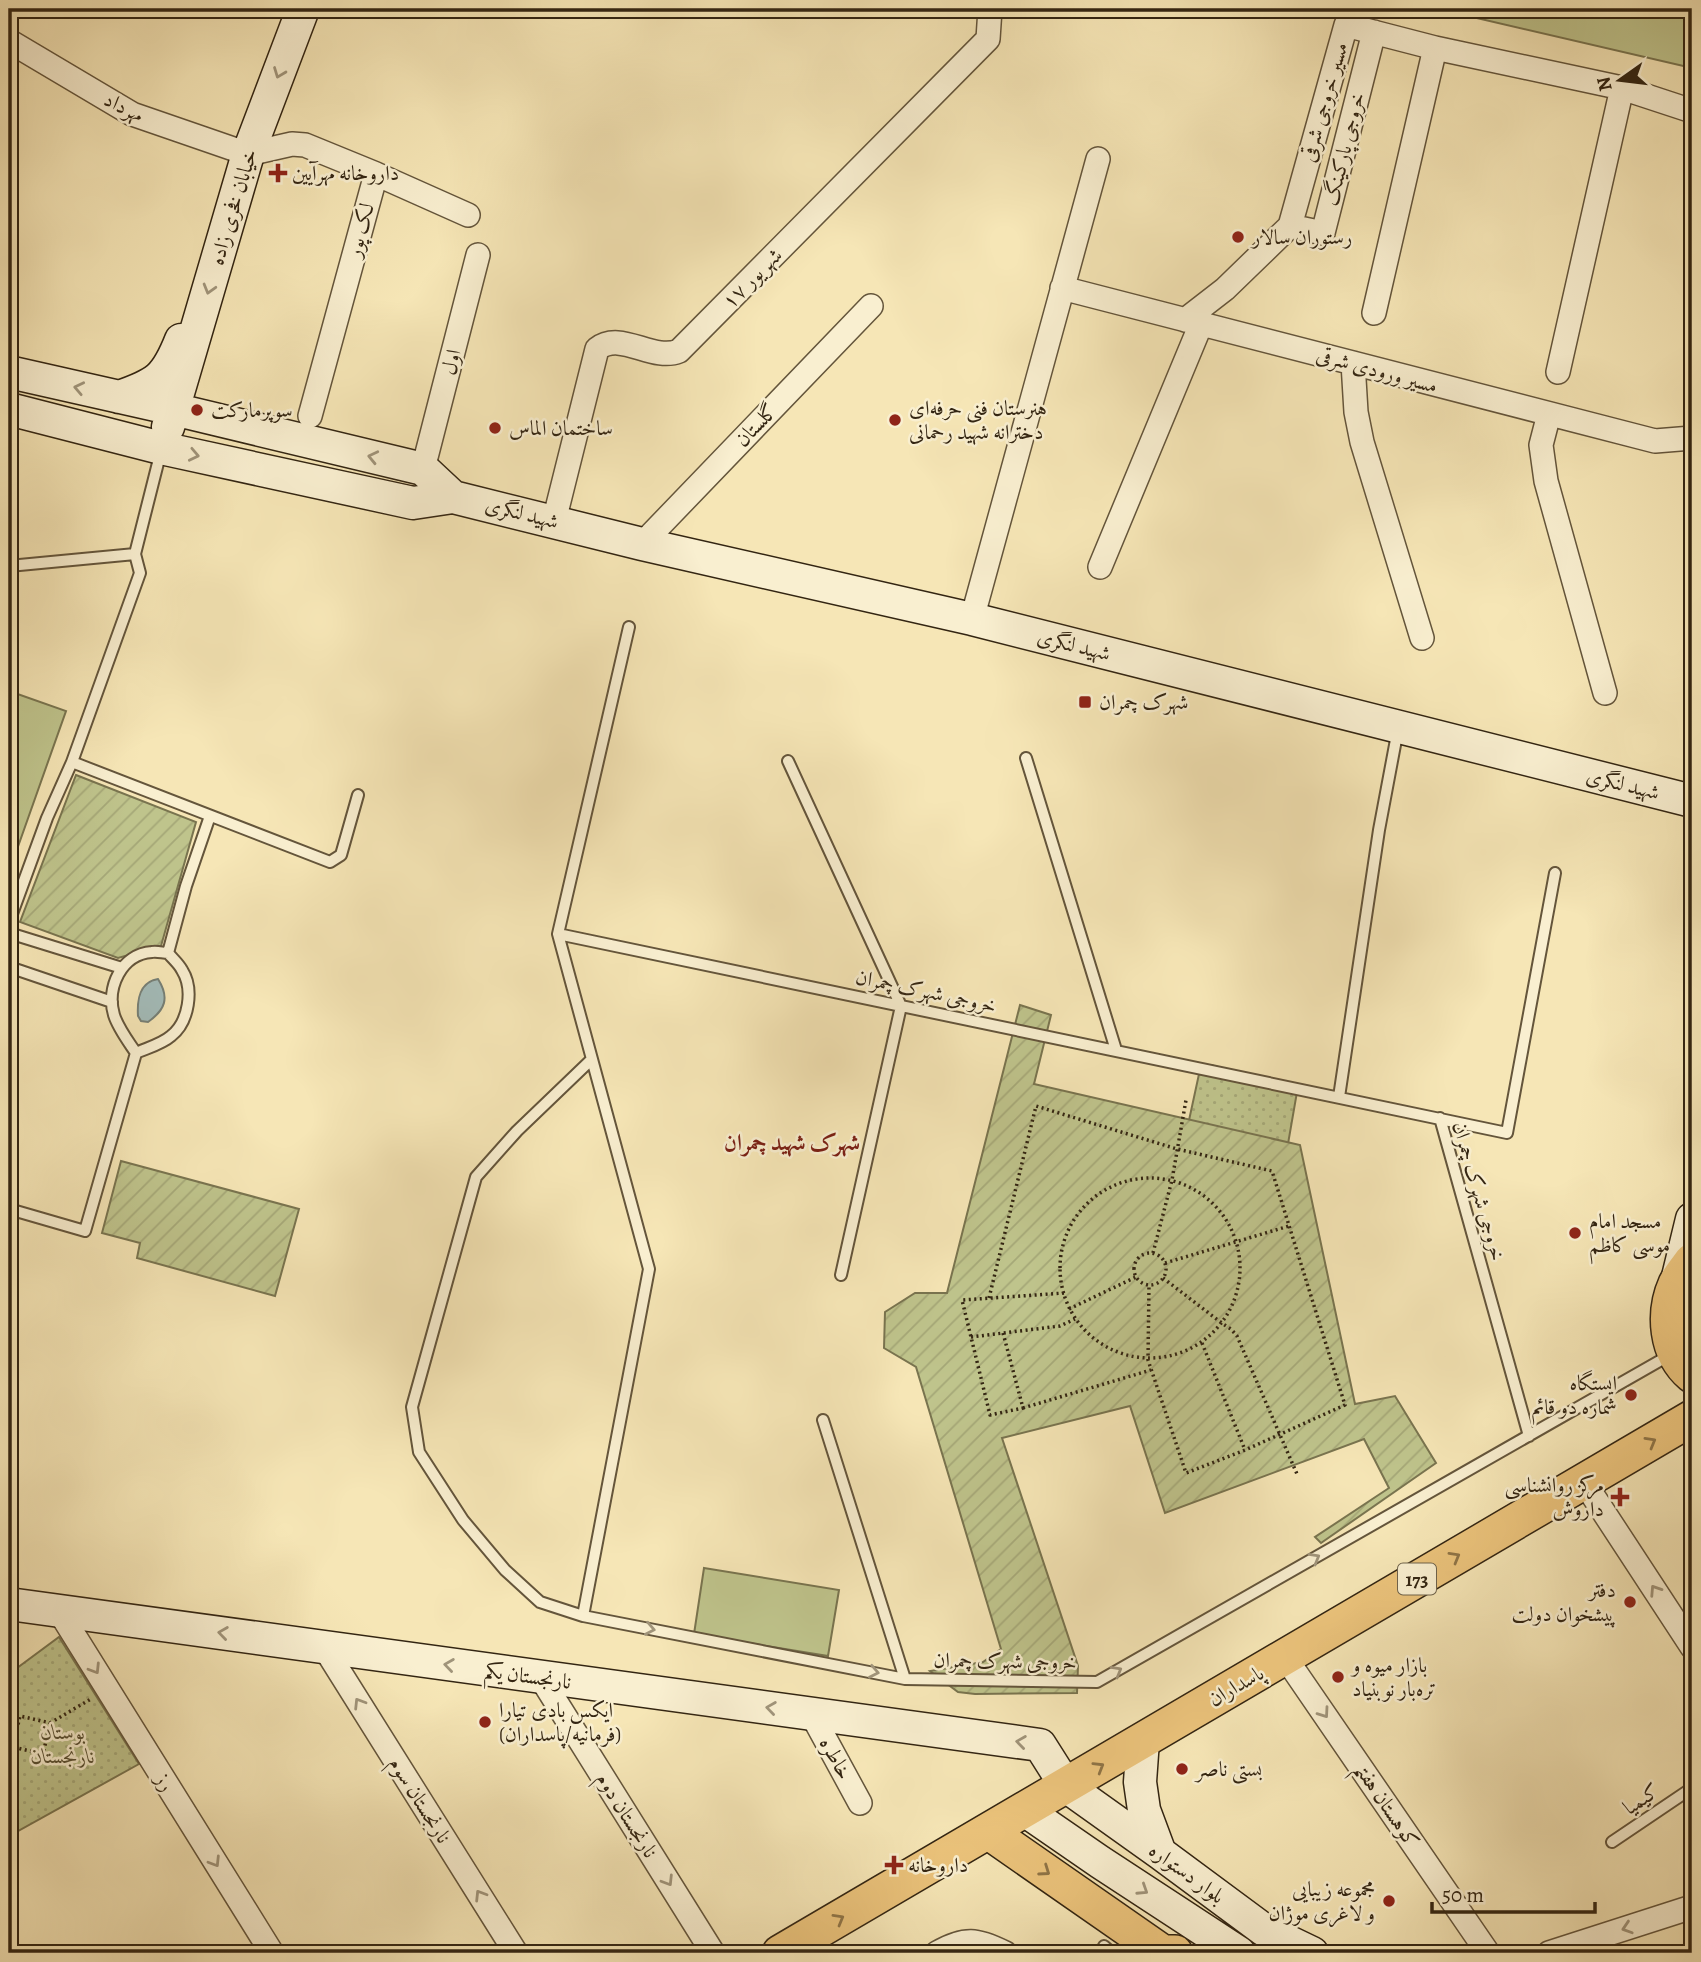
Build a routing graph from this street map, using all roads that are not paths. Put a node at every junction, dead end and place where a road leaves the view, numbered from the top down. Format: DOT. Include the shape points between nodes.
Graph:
graph roads {
  1 [pos="303,9"];
  2 [pos="990,9"];
  3 [pos="1374,32"];
  4 [pos="9,41"];
  5 [pos="1435,48"];
  6 [pos="1622,88"];
  7 [pos="1692,111"];
  8 [pos="248,154"];
  9 [pos="1098,159"];
  10 [pos="376,174"];
  11 [pos="468,215"];
  12 [pos="1290,226"];
  13 [pos="478,255"];
  14 [pos="1062,288"];
  15 [pos="871,306"];
  16 [pos="1374,313"];
  17 [pos="199,321"];
  18 [pos="1193,322"];
  19 [pos="1353,363"];
  20 [pos="9,372"];
  21 [pos="1558,372"];
  22 [pos="119,397"];
  23 [pos="9,409"];
  24 [pos="173,409"];
  25 [pos="1549,414"];
  26 [pos="310,416"];
  27 [pos="1692,438"];
  28 [pos="161,448"];
  29 [pos="423,469"];
  30 [pos="453,497"];
  31 [pos="554,521"];
  32 [pos="642,544"];
  33 [pos="135,554"];
  34 [pos="9,566"];
  35 [pos="1100,567"];
  36 [pos="972,619"];
  37 [pos="629,627"];
  38 [pos="1422,638"];
  39 [pos="1605,693"];
  40 [pos="1398,727"];
  41 [pos="1026,758"];
  42 [pos="788,761"];
  43 [pos="72,762"];
  44 [pos="358,795"];
  45 [pos="1692,801"];
  46 [pos="210,816"];
  47 [pos="1555,873"];
  48 [pos="9,922"];
  49 [pos="9,933"];
  50 [pos="558,934"];
  51 [pos="168,953"];
  52 [pos="9,967"];
  53 [pos="122,968"];
  54 [pos="112,1002"];
  55 [pos="901,1006"];
  56 [pos="1116,1050"];
  57 [pos="136,1053"];
  58 [pos="592,1059"];
  59 [pos="1339,1097"];
  60 [pos="1440,1118"];
  61 [pos="9,1209"];
  62 [pos="1692,1219"];
  63 [pos="1685,1271"];
  64 [pos="841,1275"];
  65 [pos="1684,1363"];
  66 [pos="1692,1418"];
  67 [pos="823,1420"];
  68 [pos="1529,1436"];
  69 [pos="1584,1482"];
  70 [pos="9,1604"];
  71 [pos="59,1611"];
  72 [pos="583,1616"];
  73 [pos="324,1647"];
  74 [pos="1692,1647"];
  75 [pos="1285,1657"];
  76 [pos="541,1678"];
  77 [pos="905,1679"];
  78 [pos="811,1713"];
  79 [pos="1143,1740"];
  80 [pos="1066,1786"];
  81 [pos="1692,1788"];
  82 [pos="860,1803"];
  83 [pos="1026,1811"];
  84 [pos="1126,1830"];
  85 [pos="989,1832"];
  86 [pos="1612,1842"];
  87 [pos="1160,1853"];
  88 [pos="1100,1862"];
  89 [pos="1692,1907"];
  90 [pos="272,1953"];
  91 [pos="516,1953"];
  92 [pos="713,1953"];
  93 [pos="780,1953"];
  94 [pos="937,1953"];
  95 [pos="1005,1953"];
  96 [pos="1175,1953"];
  97 [pos="1239,1953"];
  98 [pos="1312,1953"];
  99 [pos="1488,1953"];
  100 [pos="1549,1953"];
  1 -- 8 [label="main road, خیابان فخری زاده, one-way"];
  2 -- 31 [label="street, ۱۷ شهریور" via="988,39 679,351 659,353 613,342 597,349"];
  3 -- 5 [label="street, مسیر خروجی شرقی"];
  3 -- 12 [label="street, مسیر خروجی شرقی" via="1346,25"];
  3 -- 12 [label="street, خروجی پارکینگ" via="1323,233"];
  4 -- 8 [label="street, مهرداد" via="132,114"];
  5 -- 6 [label="street, مسیر خروجی شرقی"];
  5 -- 16 [label="street"];
  6 -- 7 [label="street, مسیر خروجی شرقی"];
  6 -- 21 [label="street"];
  8 -- 10 [label="street, لک پور" via="299,144"];
  8 -- 17 [label="main road, خیابان فخری زاده, one-way"];
  9 -- 14 [label="street"];
  10 -- 11 [label="street"];
  10 -- 26 [label="street, لک پور"];
  12 -- 18 [label="street"];
  13 -- 29 [label="street, اول"];
  14 -- 18 [label="street, مسیر ورودی شرقی"];
  14 -- 36 [label="street"];
  15 -- 32 [label="street, گلستان"];
  17 -- 22 [label="main road" via="182,338 172,365 158,380"];
  17 -- 24 [label="main road, خیابان فخری زاده"];
  18 -- 19 [label="street, مسیر ورودی شرقی"];
  18 -- 35 [label="street"];
  19 -- 25 [label="street, مسیر ورودی شرقی"];
  19 -- 38 [label="street" via="1362,442"];
  22 -- 20 [label="main road, شهید لنگری, one-way"];
  22 -- 24 [label="main road, شهید لنگری"];
  23 -- 28 [label="main road, شهید لنگری"];
  24 -- 28 [label="main road, خیابان فخری زاده"];
  29 -- 24 [label="main road, شهید لنگری, one-way"];
  25 -- 27 [label="street, مسیر ورودی شرقی" via="1655,442"];
  25 -- 39 [label="street" via="1541,445 1546,481"];
  28 -- 30 [label="main road, شهید لنگری, one-way" via="413,503"];
  28 -- 33 [label="lane"];
  29 -- 30 [label="main road, شهید لنگری"];
  30 -- 31 [label="main road, شهید لنگری"];
  31 -- 32 [label="main road, شهید لنگری"];
  32 -- 36 [label="main road, شهید لنگری"];
  33 -- 34 [label="lane"];
  33 -- 43 [label="lane" via="140,573"];
  36 -- 40 [label="main road, شهید لنگری"];
  37 -- 50 [label="lane"];
  40 -- 45 [label="main road, شهید لنگری"];
  40 -- 59 [label="lane"];
  41 -- 56 [label="lane"];
  42 -- 55 [label="lane"];
  43 -- 46 [label="lane"];
  43 -- 48 [label="lane"];
  44 -- 46 [label="lane" via="341,855 330,862"];
  46 -- 51 [label="lane"];
  47 -- 60 [label="lane" via="1507,1133"];
  49 -- 53 [label="lane"];
  50 -- 55 [label="lane, خروجی شهرک چمران"];
  50 -- 58 [label="lane"];
  51 -- 53 [label="lane" via="139,955"];
  51 -- 57 [label="lane" via="183,971 189,988 183,1021 171,1036"];
  52 -- 54 [label="lane"];
  53 -- 54 [label="lane"];
  54 -- 57 [label="lane" via="114,1016"];
  55 -- 56 [label="lane, خروجی شهرک چمران"];
  55 -- 64 [label="lane"];
  56 -- 59 [label="lane, خروجی شهرک چمران"];
  57 -- 61 [label="lane" via="85,1231"];
  58 -- 72 [label="lane" via="649,1269"];
  58 -- 72 [label="lane, خروجی شهرک چمران" via="476,1177 412,1407 419,1452 463,1520 505,1570 540,1602"];
  59 -- 60 [label="lane, خروجی شهرک چمران"];
  60 -- 68 [label="lane, خروجی شهرک چمران"];
  62 -- 63 [label="main road"];
  63 -- 65 [label="main road" via="1669,1304 1668,1328"];
  65 -- 68 [label="lane"];
  69 -- 66 [label="main road, پاسداران / 173, one-way"];
  67 -- 77 [label="lane"];
  77 -- 68 [label="lane, خروجی شهرک چمران, one-way" via="1097,1682"];
  74 -- 69 [label="street, one-way"];
  75 -- 69 [label="main road, پاسداران / 173, one-way"];
  70 -- 71 [label="main road, نارنجستان یکم"];
  73 -- 71 [label="main road, نارنجستان یکم, one-way"];
  71 -- 90 [label="street, رز, one-way"];
  72 -- 77 [label="lane, خروجی شهرک چمران, one-way"];
  76 -- 73 [label="main road, نارنجستان یکم, one-way"];
  91 -- 73 [label="street, نارنجستان سوم, one-way"];
  75 -- 79 [label="main road, پاسداران / 173"];
  75 -- 99 [label="street, کوهستان هفتم, one-way"];
  78 -- 76 [label="main road, نارنجستان یکم, one-way"];
  76 -- 92 [label="street, نارنجستان دوم, one-way"];
  80 -- 78 [label="main road, نارنجستان یکم, one-way" via="1040,1745"];
  78 -- 82 [label="street, خاطره"];
  80 -- 79 [label="main road, پاسداران / 173, one-way"];
  79 -- 87 [label="main road" via="1140,1782 1144,1810"];
  80 -- 83 [label="main road, پاسداران / 173"];
  80 -- 84 [label="main road, بلوار دستواره"];
  81 -- 86 [label="lane, کیمیا"];
  83 -- 85 [label="main road, پاسداران / 173"];
  83 -- 88 [label="main road, بلوار دستواره"];
  84 -- 87 [label="main road, بلوار دستواره"];
  84 -- 88 [label="main road" via="1104,1848"];
  93 -- 85 [label="main road, پاسداران / 173, one-way"];
  85 -- 96 [label="main road, one-way" via="1163,1953"];
  87 -- 98 [label="main road, بلوار دستواره" via="1264,1930"];
  88 -- 97 [label="main road, بلوار دستواره, one-way"];
  89 -- 100 [label="street, one-way"];
  94 -- 95 [label="street" via="968,1941"];
}
